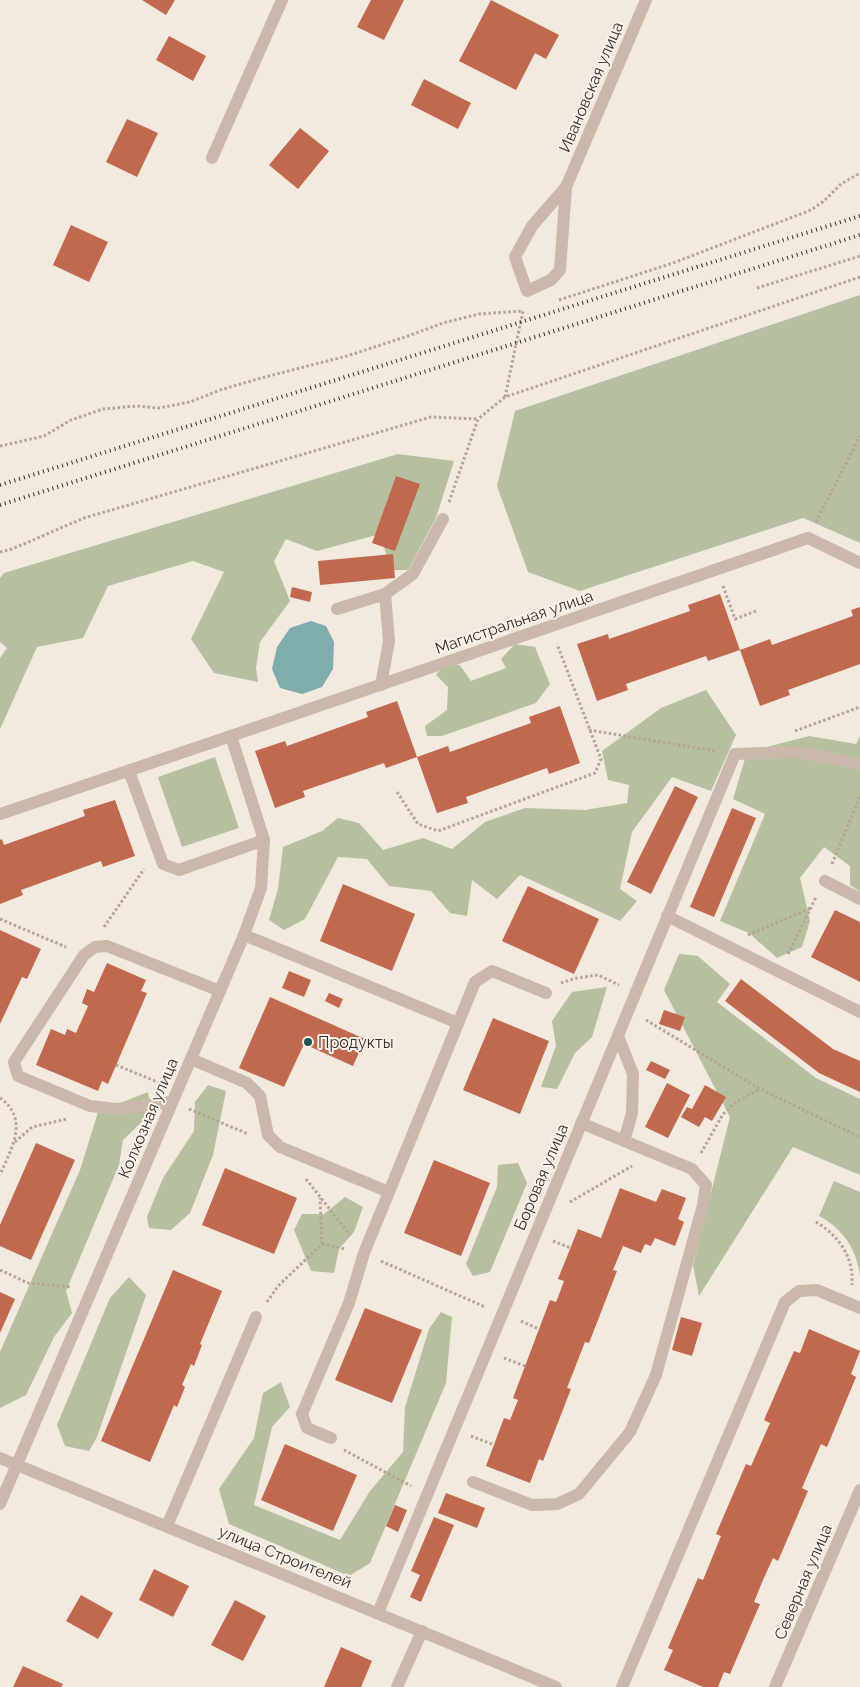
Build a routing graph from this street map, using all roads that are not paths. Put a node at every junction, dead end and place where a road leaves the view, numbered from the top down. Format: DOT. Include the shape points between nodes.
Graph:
graph roads {
  1 [pos="282,0"];
  2 [pos="646,0"];
  3 [pos="212,158"];
  4 [pos="566,186"];
  5 [pos="443,519"];
  6 [pos="860,563"];
  7 [pos="385,594"];
  8 [pos="336,609"];
  9 [pos="382,685"];
  10 [pos="231,736"];
  11 [pos="860,764"];
  12 [pos="129,771"];
  13 [pos="0,814"];
  14 [pos="264,840"];
  15 [pos="825,881"];
  16 [pos="860,899"];
  17 [pos="667,916"];
  18 [pos="244,935"];
  19 [pos="220,991"];
  20 [pos="546,993"];
  21 [pos="860,1012"];
  22 [pos="458,1024"];
  23 [pos="618,1036"];
  24 [pos="191,1059"];
  25 [pos="175,1096"];
  26 [pos="581,1123"];
  27 [pos="624,1141"];
  28 [pos="389,1192"];
  29 [pos="854,1306"];
  30 [pos="256,1317"];
  31 [pos="331,1438"];
  32 [pos="0,1458"];
  33 [pos="16,1465"];
  34 [pos="473,1482"];
  35 [pos="860,1490"];
  36 [pos="0,1504"];
  37 [pos="167,1526"];
  38 [pos="378,1613"];
  39 [pos="422,1631"];
  40 [pos="397,1687"];
  41 [pos="556,1687"];
  42 [pos="622,1687"];
  43 [pos="775,1687"];
  1 -- 3 [label="street"];
  2 -- 4 [label="street, Ивановская улица"];
  4 -- 4 [label="street" via="532,226 514,257 527,291 551,280 560,270"];
  5 -- 7 [label="street" via="413,574"];
  6 -- 9 [label="street, Магистральная улица" via="808,538"];
  7 -- 8 [label="street"];
  7 -- 9 [label="street" via="389,641"];
  9 -- 10 [label="street, Магистральная улица"];
  10 -- 12 [label="street, Магистральная улица"];
  10 -- 14 [label="street, Колхозная улица"];
  11 -- 17 [label="street, Боровая улица" via="798,752 735,754"];
  12 -- 13 [label="street, Магистральная улица"];
  12 -- 14 [label="street" via="163,864 179,870"];
  14 -- 18 [label="street, Колхозная улица" via="261,888"];
  15 -- 16 [label="street"];
  17 -- 21 [label="street"];
  17 -- 23 [label="street, Боровая улица"];
  18 -- 19 [label="street, Колхозная улица"];
  18 -- 22 [label="street"];
  19 -- 24 [label="street, Колхозная улица"];
  19 -- 25 [label="street" via="107,946 95,947 84,955 14,1062 18,1076 90,1106 117,1109"];
  20 -- 22 [label="street" via="492,971 475,982"];
  22 -- 28 [label="street"];
  23 -- 26 [label="street, Боровая улица"];
  23 -- 27 [label="street" via="633,1074 632,1113"];
  24 -- 25 [label="street, Колхозная улица"];
  24 -- 28 [label="street" via="247,1083 260,1096 268,1134 280,1147"];
  25 -- 33 [label="street, Колхозная улица"];
  26 -- 27 [label="street"];
  26 -- 38 [label="street, Боровая улица"];
  27 -- 34 [label="street" via="692,1169 706,1185 656,1375 630,1432 579,1494 557,1504 532,1505"];
  28 -- 31 [label="street" via="364,1253 349,1303 302,1414 307,1428"];
  29 -- 42 [label="street" via="817,1290 799,1291 785,1302"];
  30 -- 37 [label="street"];
  32 -- 33 [label="street, улица Строителей"];
  33 -- 36 [label="street, Колхозная улица"];
  33 -- 37 [label="street, улица Строителей"];
  35 -- 43 [label="street, Северная улица"];
  37 -- 38 [label="street, улица Строителей"];
  38 -- 39 [label="street, улица Строителей"];
  39 -- 40 [label="street"];
  39 -- 41 [label="street, улица Строителей"];
}
